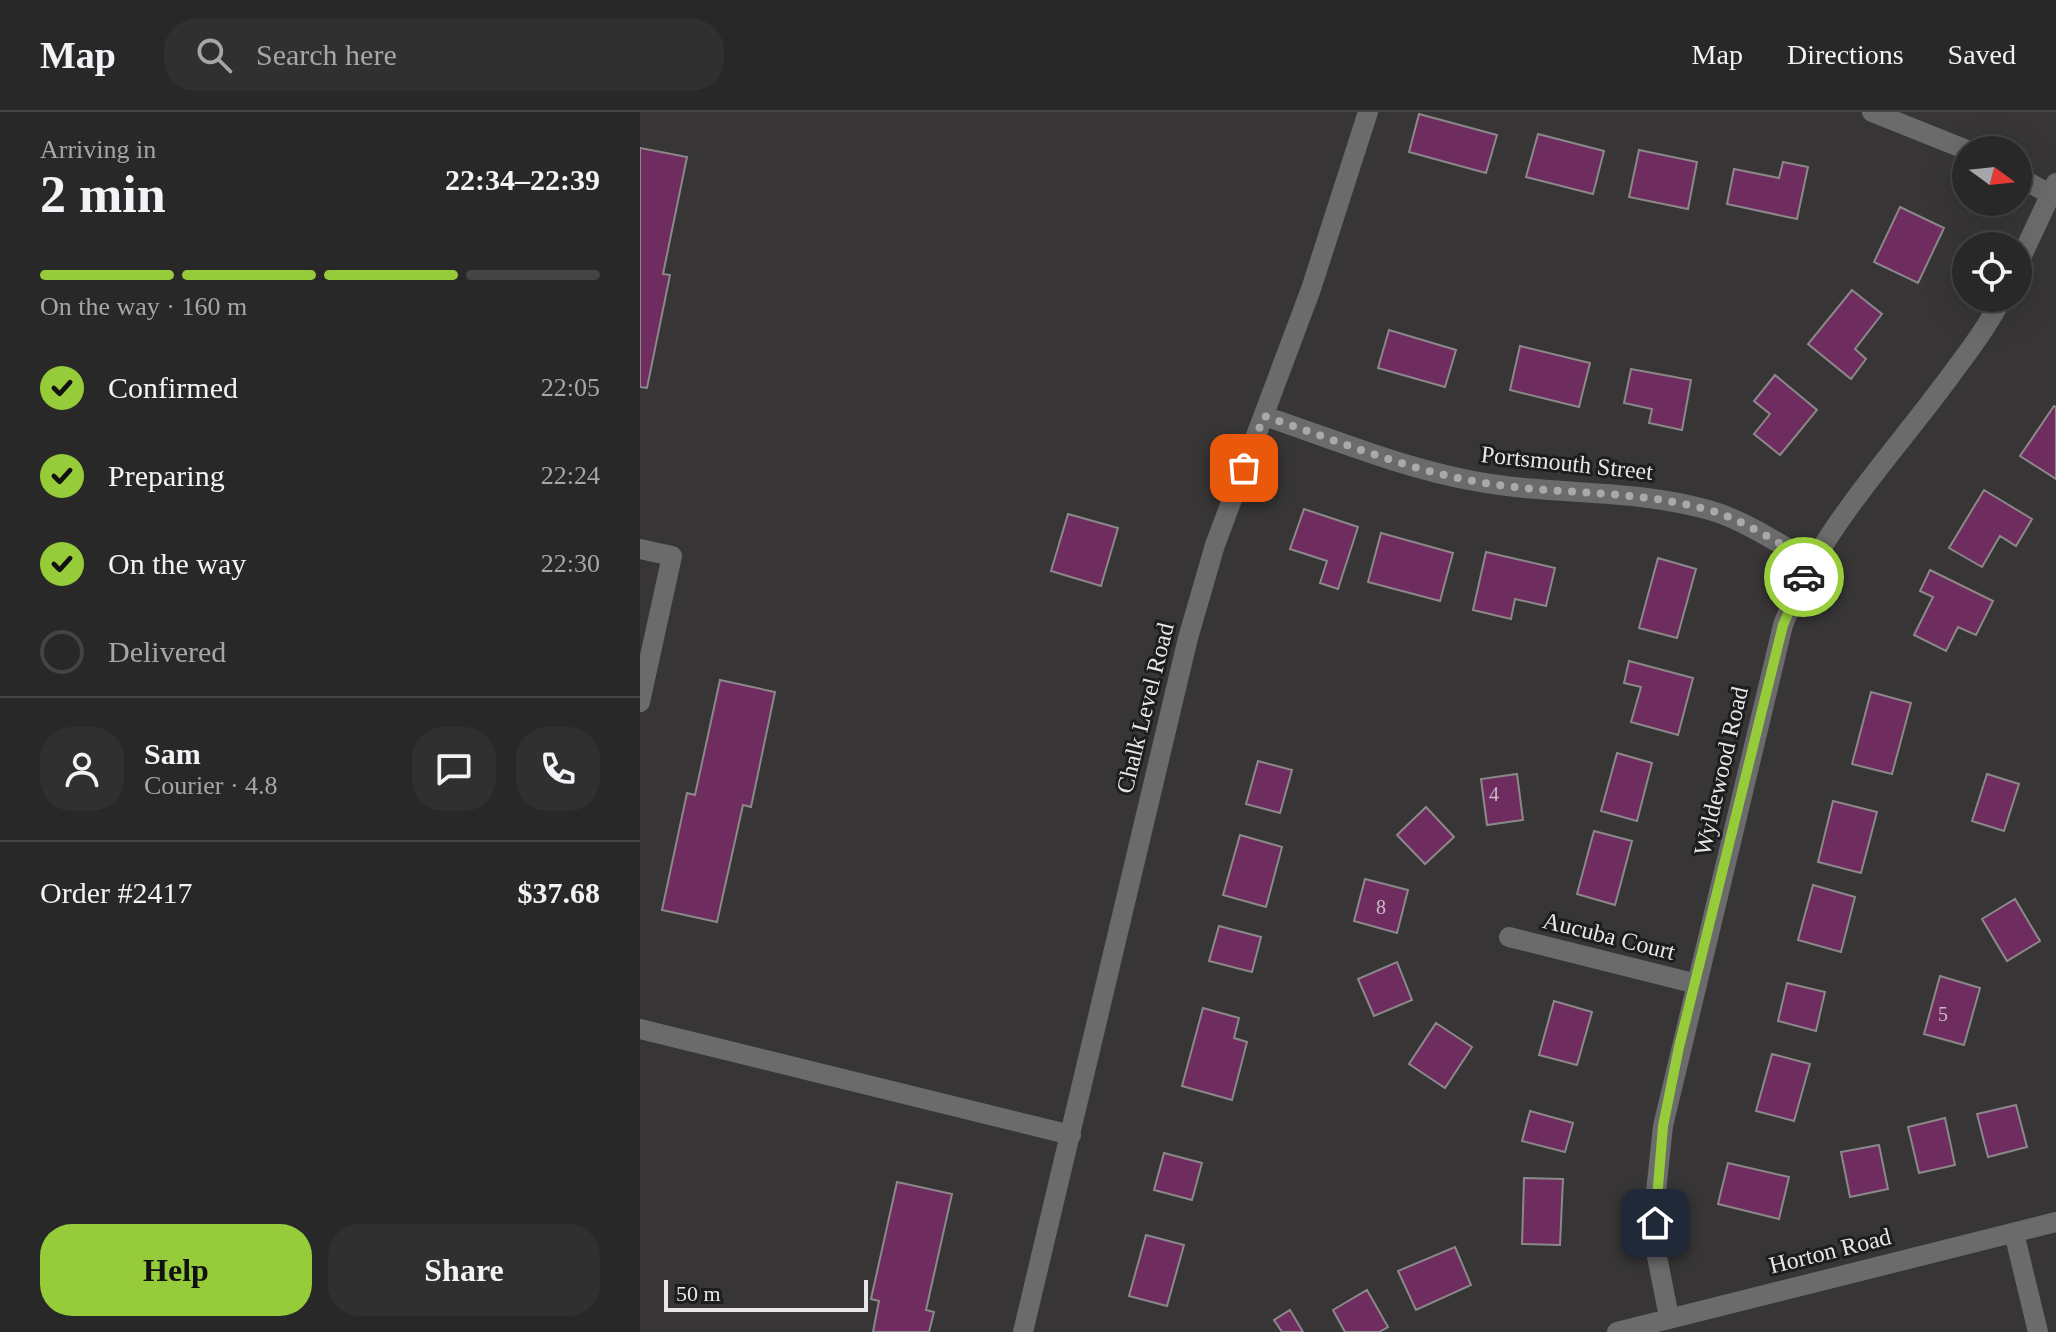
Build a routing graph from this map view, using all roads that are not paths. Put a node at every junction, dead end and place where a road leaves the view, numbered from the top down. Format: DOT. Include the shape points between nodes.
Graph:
graph roads {
  1 [pos="1368,112"];
  2 [pos="1872,112"];
  3 [pos="1952,144"];
  4 [pos="2032,182"];
  5 [pos="2054,191"];
  6 [pos="2032,236"];
  7 [pos="1993,312"];
  8 [pos="1264,416"];
  9 [pos="640,549"];
  10 [pos="1812,563"];
  11 [pos="640,702"];
  12 [pos="1509,937"];
  13 [pos="1697,984"];
  14 [pos="640,1029"];
  15 [pos="1071,1135"];
  16 [pos="2056,1222"];
  17 [pos="2014,1233"];
  18 [pos="1669,1317"];
  19 [pos="1023,1332"];
  20 [pos="1617,1332"];
  21 [pos="2038,1332"];
  1 -- 8 [label="street, Chalk Level Road"];
  2 -- 3 [label="street"];
  4 -- 5 [label="street"];
  5 -- 6 [label="street"];
  7 -- 10 [label="street, Wyldewood Road"];
  8 -- 10 [label="street, Portsmouth Street" via="1473,481 1617,492 1713,511"];
  8 -- 15 [label="street, Chalk Level Road" via="1215,545 1188,638"];
  9 -- 11 [label="street" via="672,556"];
  10 -- 13 [label="street, Wyldewood Road" via="1783,625"];
  12 -- 13 [label="street, Aucuba Court"];
  13 -- 18 [label="street, Wyldewood Road" via="1663,1126 1655,1201 1655,1246"];
  14 -- 15 [label="street"];
  15 -- 19 [label="street, Chalk Level Road"];
  16 -- 17 [label="street, Horton Road"];
  17 -- 18 [label="street, Horton Road"];
  17 -- 21 [label="street"];
  18 -- 20 [label="street, Horton Road"];
}
